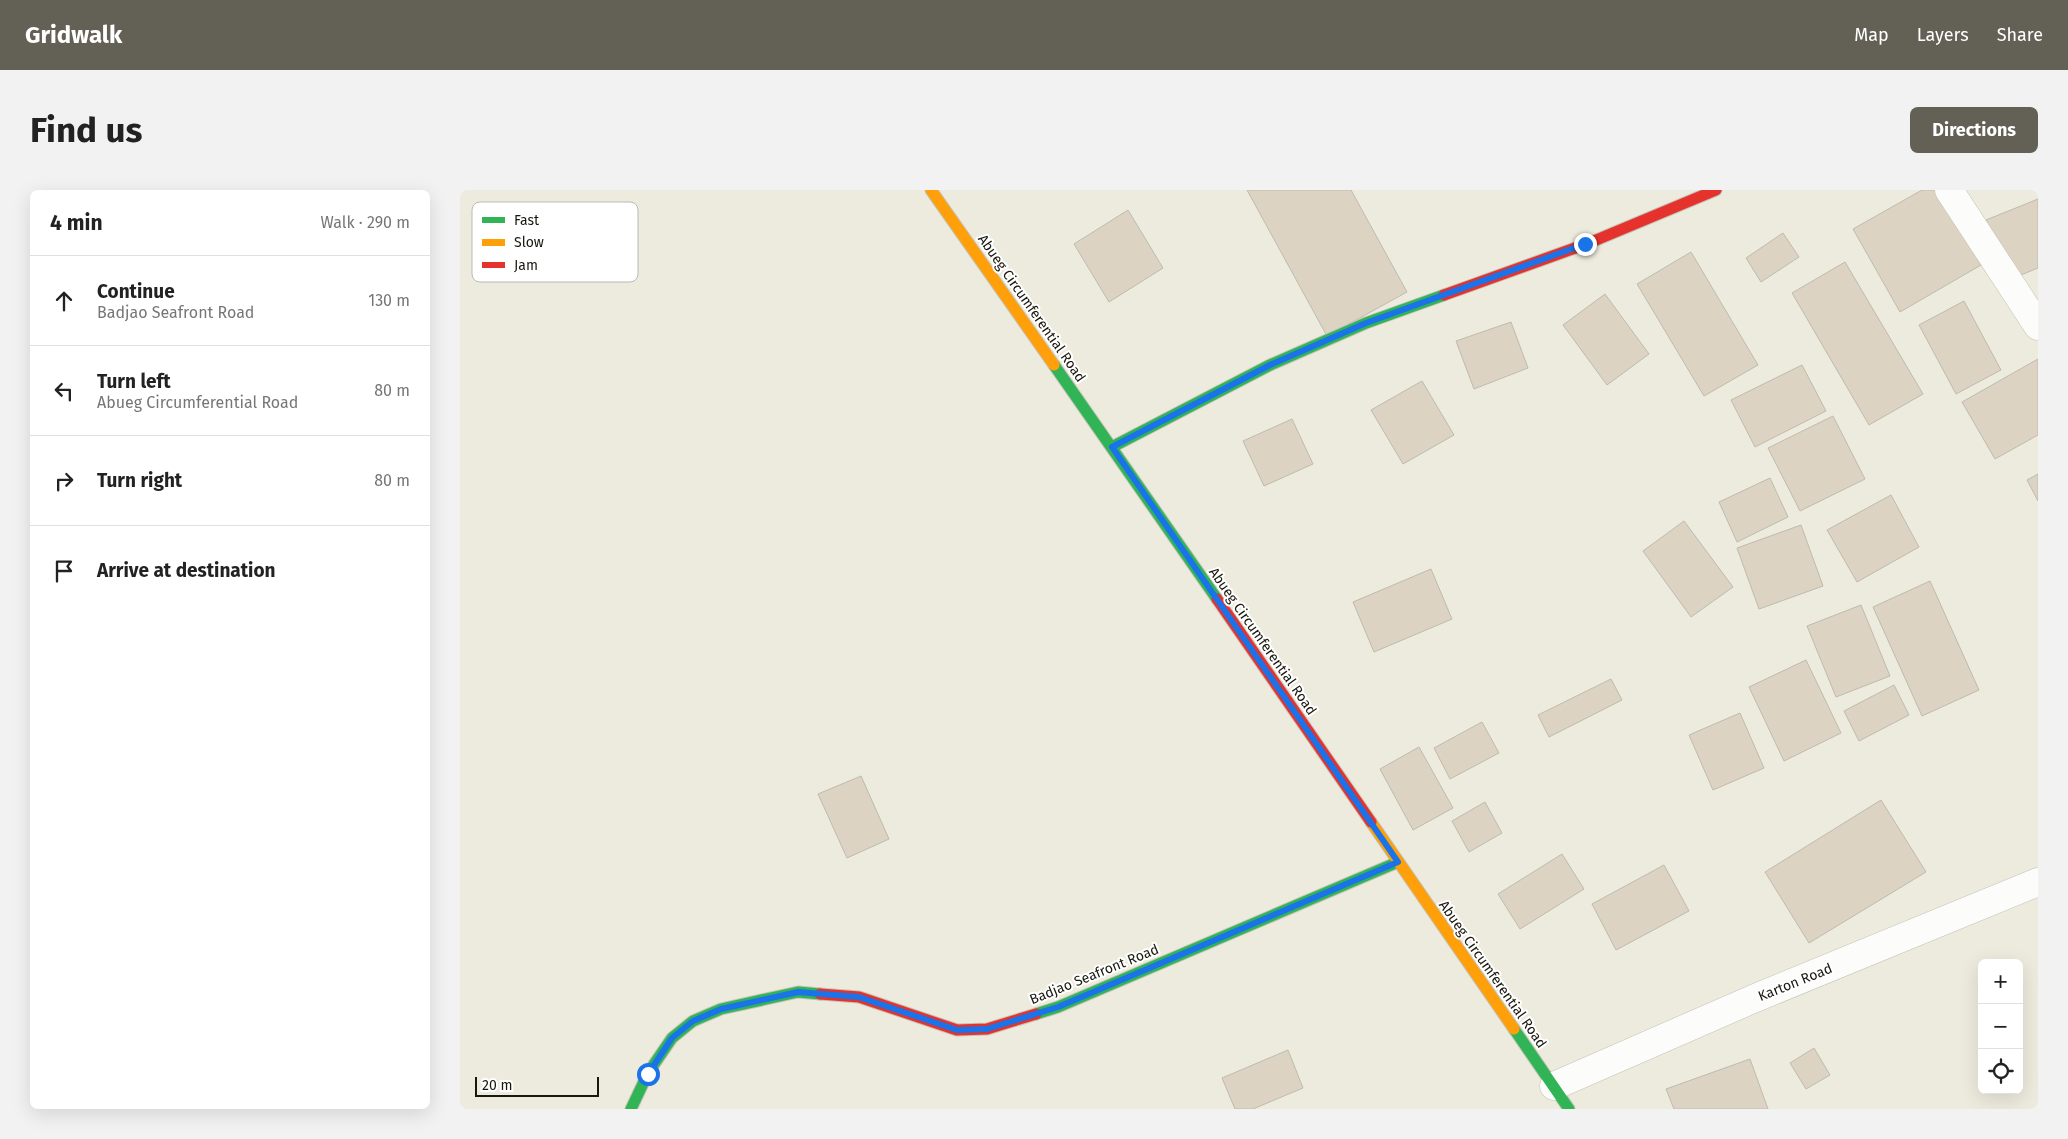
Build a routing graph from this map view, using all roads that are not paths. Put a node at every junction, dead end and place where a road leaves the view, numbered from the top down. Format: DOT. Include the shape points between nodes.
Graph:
graph roads {
  1 [pos="931,190"];
  2 [pos="1716,190"];
  3 [pos="1949,190"];
  4 [pos="2038,326"];
  5 [pos="1112,447"];
  6 [pos="1398,862"];
  7 [pos="2038,882"];
  8 [pos="1554,1086"];
  9 [pos="630,1109"];
  10 [pos="1569,1109"];
  1 -- 5 [label="street, Abueg Circumferential Road"];
  2 -- 5 [label="street" via="1589,243 1366,323 1270,365"];
  3 -- 4 [label="street"];
  5 -- 6 [label="street, Abueg Circumferential Road"];
  6 -- 8 [label="street, Abueg Circumferential Road"];
  6 -- 9 [label="street, Badjao Seafront Road" via="1058,1007 987,1029 957,1030 859,997 798,992 721,1009 693,1021 672,1038"];
  7 -- 8 [label="street, Karton Road" via="1753,999"];
  8 -- 10 [label="street, Abueg Circumferential Road"];
}
